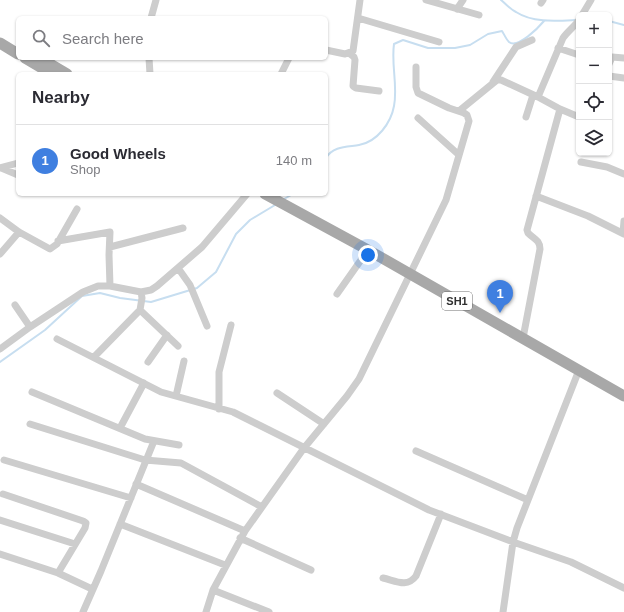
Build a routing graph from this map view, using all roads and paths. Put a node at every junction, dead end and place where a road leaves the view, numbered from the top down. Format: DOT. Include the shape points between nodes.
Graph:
graph roads {
  1 [pos="156,0"];
  2 [pos="360,0"];
  3 [pos="426,0"];
  4 [pos="463,0"];
  5 [pos="591,0"];
  6 [pos="457,9"];
  7 [pos="585,12"];
  8 [pos="478,15"];
  9 [pos="152,16"];
  10 [pos="358,18"];
  11 [pos="576,25"];
  12 [pos="0,35"];
  13 [pos="532,40"];
  14 [pos="439,42"];
  15 [pos="0,44"];
  16 [pos="16,45"];
  17 [pos="558,48"];
  18 [pos="328,50"];
  19 [pos="16,53"];
  20 [pos="349,54"];
  21 [pos="576,54"];
  22 [pos="612,57"];
  23 [pos="624,58"];
  24 [pos="28,60"];
  25 [pos="43,60"];
  26 [pos="149,60"];
  27 [pos="288,60"];
  28 [pos="416,67"];
  29 [pos="50,72"];
  30 [pos="64,72"];
  31 [pos="150,72"];
  32 [pos="282,72"];
  33 [pos="612,76"];
  34 [pos="624,78"];
  35 [pos="493,82"];
  36 [pos="379,91"];
  37 [pos="536,96"];
  38 [pos="560,109"];
  39 [pos="459,111"];
  40 [pos="576,116"];
  41 [pos="526,117"];
  42 [pos="418,118"];
  43 [pos="459,155"];
  44 [pos="581,162"];
  45 [pos="16,164"];
  46 [pos="1,168"];
  47 [pos="16,174"];
  48 [pos="624,174"];
  49 [pos="245,196"];
  50 [pos="536,196"];
  51 [pos="269,197"];
  52 [pos="77,209"];
  53 [pos="0,218"];
  54 [pos="624,221"];
  55 [pos="183,228"];
  56 [pos="19,232"];
  57 [pos="623,234"];
  58 [pos="58,241"];
  59 [pos="110,247"];
  60 [pos="368,250"];
  61 [pos="0,254"];
  62 [pos="178,268"];
  63 [pos="409,274"];
  64 [pos="110,286"];
  65 [pos="337,294"];
  66 [pos="141,295"];
  67 [pos="15,305"];
  68 [pos="140,308"];
  69 [pos="231,325"];
  70 [pos="207,326"];
  71 [pos="30,327"];
  72 [pos="167,335"];
  73 [pos="523,338"];
  74 [pos="57,339"];
  75 [pos="178,346"];
  76 [pos="0,349"];
  77 [pos="94,357"];
  78 [pos="184,361"];
  79 [pos="148,362"];
  80 [pos="579,370"];
  81 [pos="144,383"];
  82 [pos="32,392"];
  83 [pos="277,393"];
  84 [pos="176,396"];
  85 [pos="624,396"];
  86 [pos="219,409"];
  87 [pos="30,424"];
  88 [pos="324,424"];
  89 [pos="120,428"];
  90 [pos="154,441"];
  91 [pos="179,445"];
  92 [pos="304,448"];
  93 [pos="416,451"];
  94 [pos="4,460"];
  95 [pos="146,460"];
  96 [pos="136,484"];
  97 [pos="3,494"];
  98 [pos="131,498"];
  99 [pos="528,500"];
  100 [pos="262,507"];
  101 [pos="441,514"];
  102 [pos="0,520"];
  103 [pos="120,524"];
  104 [pos="245,531"];
  105 [pos="240,538"];
  106 [pos="513,542"];
  107 [pos="75,544"];
  108 [pos="0,554"];
  109 [pos="225,564"];
  110 [pos="311,570"];
  111 [pos="58,573"];
  112 [pos="383,578"];
  113 [pos="624,588"];
  114 [pos="92,589"];
  115 [pos="213,590"];
  116 [pos="83,612"];
  117 [pos="206,612"];
  118 [pos="268,612"];
  119 [pos="503,612"];
  1 -- 9 [label="street"];
  2 -- 10 [label="street"];
  3 -- 6 [label="street"];
  4 -- 6 [label="street"];
  5 -- 7 [label="street"];
  6 -- 8 [label="street"];
  10 -- 14 [label="street"];
  10 -- 20 [label="street" via="353,51"];
  11 -- 17 [label="street" via="567,33"];
  12 -- 16 [label="main road"];
  13 -- 35 [label="street" via="516,47"];
  15 -- 19 [label="main road"];
  17 -- 21 [label="street"];
  17 -- 37 [label="street"];
  18 -- 20 [label="street"];
  20 -- 36 [label="street" via="354,57 354,86"];
  22 -- 23 [label="street"];
  24 -- 29 [label="main road"];
  25 -- 30 [label="main road"];
  26 -- 31 [label="street"];
  27 -- 32 [label="street"];
  28 -- 39 [label="street" via="418,93"];
  33 -- 34 [label="street"];
  35 -- 37 [label="street" via="501,80"];
  35 -- 39 [label="street"];
  37 -- 38 [label="street"];
  37 -- 41 [label="street"];
  38 -- 40 [label="street"];
  38 -- 50 [label="street"];
  39 -- 43 [label="street" via="467,115 469,121"];
  42 -- 43 [label="street"];
  43 -- 63 [label="street" via="446,200"];
  44 -- 48 [label="street" via="607,167"];
  45 -- 46 [label="street"];
  46 -- 47 [label="street"];
  49 -- 62 [label="street" via="202,247"];
  50 -- 57 [label="street" via="588,216"];
  50 -- 73 [label="street" via="527,230 538,240 540,249"];
  51 -- 60 [label="main road, SH1"];
  52 -- 58 [label="street"];
  53 -- 56 [label="street"];
  54 -- 57 [label="street"];
  55 -- 59 [label="street"];
  56 -- 58 [label="street" via="50,249"];
  56 -- 61 [label="street"];
  58 -- 59 [label="street" via="110,232"];
  59 -- 64 [label="street"];
  60 -- 63 [label="main road, SH1"];
  60 -- 65 [label="street"];
  62 -- 66 [label="street" via="157,286"];
  62 -- 70 [label="street" via="192,289"];
  63 -- 73 [label="main road, SH1"];
  63 -- 88 [label="street" via="359,379"];
  64 -- 66 [label="street"];
  64 -- 71 [label="street" via="98,286 83,292"];
  66 -- 68 [label="street"];
  67 -- 71 [label="street"];
  68 -- 72 [label="street"];
  68 -- 77 [label="street"];
  69 -- 86 [label="street" via="219,372"];
  71 -- 76 [label="street"];
  72 -- 75 [label="street"];
  72 -- 79 [label="street"];
  73 -- 80 [label="main road, SH1"];
  74 -- 77 [label="street"];
  77 -- 81 [label="street"];
  78 -- 84 [label="street"];
  80 -- 85 [label="main road, SH1"];
  80 -- 99 [label="street"];
  81 -- 84 [label="street"];
  81 -- 89 [label="street"];
  82 -- 89 [label="street"];
  83 -- 88 [label="street"];
  84 -- 86 [label="street"];
  86 -- 92 [label="street" via="233,412"];
  87 -- 95 [label="street"];
  88 -- 92 [label="street"];
  89 -- 90 [label="street"];
  90 -- 91 [label="street"];
  90 -- 95 [label="street"];
  92 -- 100 [label="street"];
  92 -- 101 [label="street"];
  93 -- 99 [label="street"];
  94 -- 98 [label="street"];
  95 -- 96 [label="street"];
  95 -- 100 [label="street" via="189,466"];
  96 -- 98 [label="street"];
  96 -- 104 [label="street"];
  97 -- 107 [label="street" via="83,521 86,524 85,528"];
  98 -- 103 [label="street"];
  99 -- 106 [label="street"];
  100 -- 104 [label="street"];
  101 -- 106 [label="street"];
  101 -- 112 [label="street" via="412,581 404,584"];
  102 -- 107 [label="street"];
  103 -- 109 [label="street"];
  103 -- 114 [label="street"];
  104 -- 105 [label="street"];
  105 -- 109 [label="street"];
  105 -- 110 [label="street"];
  106 -- 113 [label="street" via="571,562"];
  106 -- 119 [label="street"];
  107 -- 111 [label="street"];
  108 -- 111 [label="street"];
  109 -- 115 [label="street"];
  111 -- 114 [label="street"];
  114 -- 116 [label="street"];
  115 -- 117 [label="street"];
  115 -- 118 [label="street"];
}
